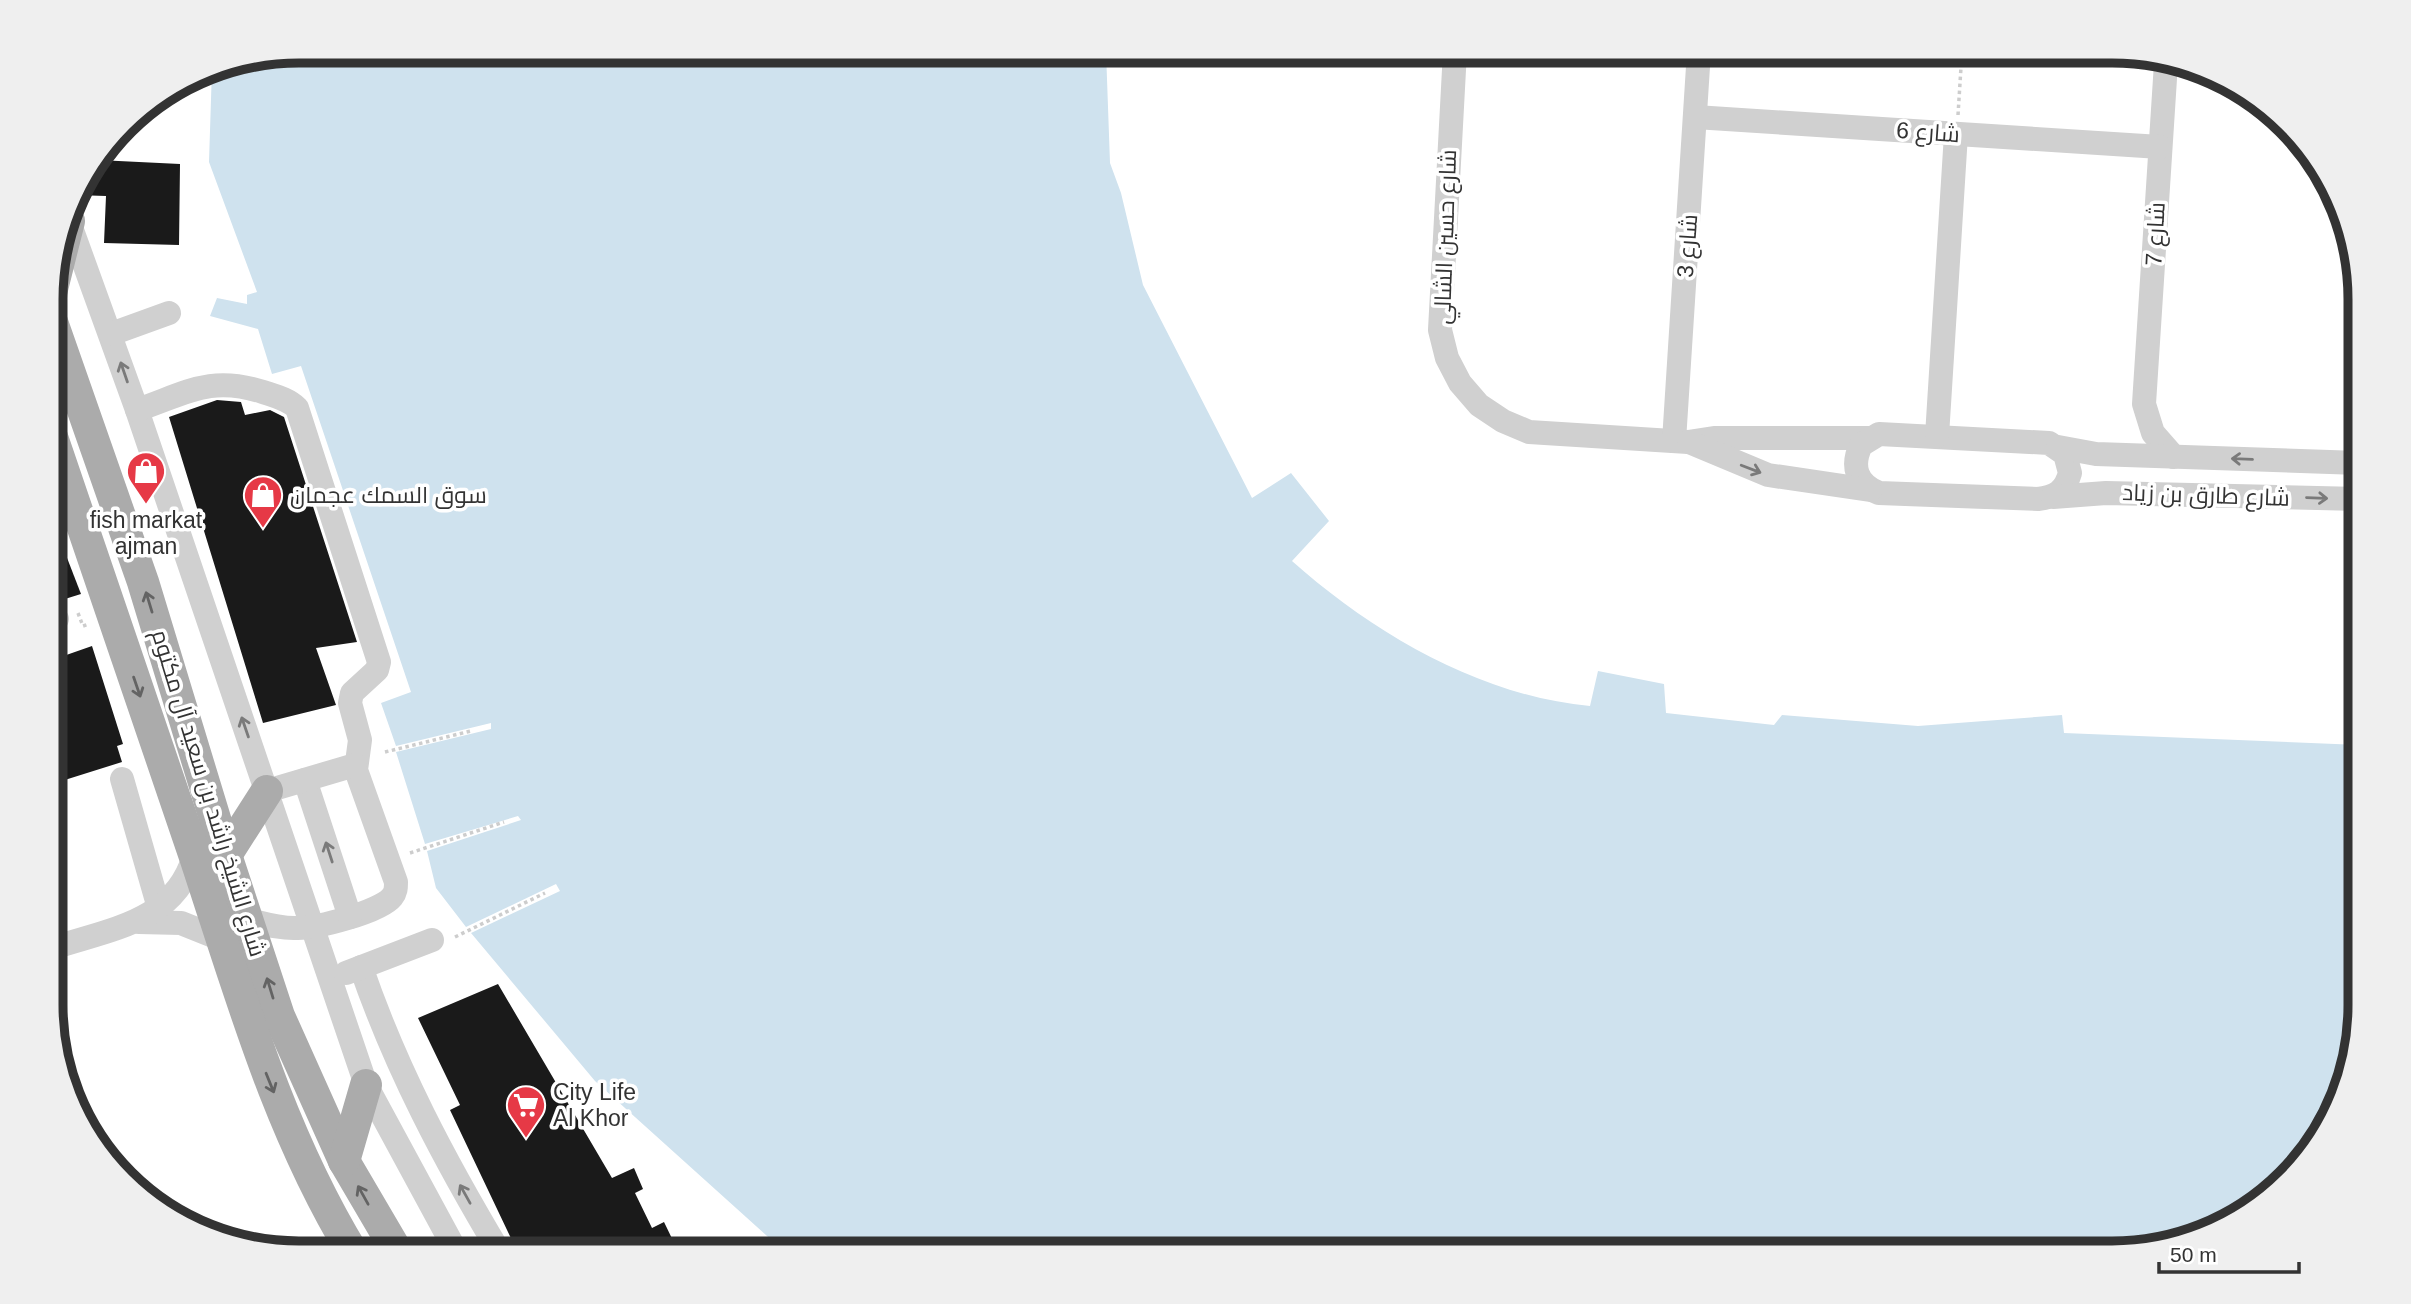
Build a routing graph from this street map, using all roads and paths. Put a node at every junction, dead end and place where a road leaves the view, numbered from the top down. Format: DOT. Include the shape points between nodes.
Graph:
graph roads {
  1 [pos="1454,63"];
  2 [pos="1698,63"];
  3 [pos="1961,63"];
  4 [pos="2166,70"];
  5 [pos="1695,117"];
  6 [pos="1956,134"];
  7 [pos="2160,147"];
  8 [pos="73,231"];
  9 [pos="169,313"];
  10 [pos="111,334"];
  11 [pos="64,356"];
  12 [pos="2144,404"];
  13 [pos="138,410"];
  14 [pos="1937,436"];
  15 [pos="1869,438"];
  16 [pos="1681,442"];
  17 [pos="2058,447"];
  18 [pos="2114,455"];
  19 [pos="2174,457"];
  20 [pos="2348,463"];
  21 [pos="64,472"];
  22 [pos="1870,490"];
  23 [pos="2053,497"];
  24 [pos="2348,499"];
  25 [pos="107,600"];
  26 [pos="64,616"];
  27 [pos="64,618"];
  28 [pos="83,626"];
  29 [pos="471,731"];
  30 [pos="385,752"];
  31 [pos="355,765"];
  32 [pos="122,779"];
  33 [pos="305,779"];
  34 [pos="267,791"];
  35 [pos="504,822"];
  36 [pos="410,853"];
  37 [pos="226,855"];
  38 [pos="194,856"];
  39 [pos="545,893"];
  40 [pos="159,908"];
  41 [pos="350,916"];
  42 [pos="249,920"];
  43 [pos="128,925"];
  44 [pos="311,927"];
  45 [pos="443,938"];
  46 [pos="221,939"];
  47 [pos="63,945"];
  48 [pos="361,967"];
  49 [pos="329,980"];
  50 [pos="366,1085"];
  51 [pos="344,1161"];
  52 [pos="346,1241"];
  53 [pos="391,1241"];
  54 [pos="450,1241"];
  55 [pos="493,1241"];
  1 -- 16 [label="street, شارع حسين الشالي" via="1440,321 1447,358 1460,383 1479,405 1529,432"];
  2 -- 5 [label="street, شارع 3"];
  3 -- 6 [label="path"];
  4 -- 7 [label="street, شارع 7"];
  5 -- 6 [label="street, شارع 6"];
  5 -- 16 [label="street, شارع 3"];
  6 -- 7 [label="street, شارع 6"];
  6 -- 14 [label="street"];
  7 -- 12 [label="street, شارع 7"];
  8 -- 10 [label="street"];
  9 -- 10 [label="street"];
  13 -- 10 [label="street, one-way"];
  37 -- 11 [label="main road, شارع الشيخ راشد بن سعيد آل مكتوم, one-way" via="143,582"];
  12 -- 18 [label="street, شارع 7" via="2133,430"];
  12 -- 19 [label="street, شارع 7" via="2153,433"];
  13 -- 31 [label="street" via="229,383 281,397 297,408 379,662 351,698 360,740"];
  34 -- 13 [label="street, one-way"];
  14 -- 15 [label="street, شارع حسين الشالي" via="1879,434"];
  14 -- 17 [label="street, شارع طارق بن زياد"];
  15 -- 16 [label="street, شارع حسين الشالي"];
  15 -- 22 [label="street" via="1861,445 1855,465"];
  16 -- 22 [label="street, شارع حسين الشالي, one-way" via="1768,475"];
  17 -- 18 [label="street, شارع طارق بن زياد"];
  17 -- 23 [label="street" via="2070,473"];
  18 -- 19 [label="street, شارع طارق بن زياد"];
  20 -- 19 [label="street, شارع طارق بن زياد, one-way"];
  21 -- 25 [label="main road, شارع الشيخ راشد بن سعيد آل مكتوم"];
  22 -- 23 [label="street, شارع طارق بن زياد"];
  23 -- 24 [label="street, شارع طارق بن زياد, one-way" via="2097,493"];
  25 -- 26 [label="path"];
  25 -- 38 [label="main road, شارع الشيخ راشد بن سعيد آل مكتوم, one-way"];
  27 -- 28 [label="path"];
  29 -- 30 [label="path"];
  31 -- 33 [label="street"];
  31 -- 41 [label="street" via="396,887 387,901"];
  32 -- 40 [label="street"];
  33 -- 34 [label="street"];
  41 -- 33 [label="street, one-way"];
  34 -- 37 [label="main road"];
  34 -- 44 [label="street"];
  35 -- 36 [label="path"];
  37 -- 42 [label="main road, شارع الشيخ راشد بن سعيد آل مكتوم"];
  38 -- 40 [label="street" via="180,889"];
  38 -- 46 [label="main road, شارع الشيخ راشد بن سعيد آل مكتوم"];
  39 -- 45 [label="path"];
  40 -- 43 [label="street"];
  41 -- 44 [label="street"];
  42 -- 44 [label="street" via="286,928"];
  51 -- 42 [label="main road, شارع الشيخ راشد بن سعيد آل مكتوم, one-way" via="279,1016"];
  43 -- 46 [label="street" via="164,920"];
  43 -- 47 [label="street"];
  44 -- 49 [label="street"];
  45 -- 48 [label="street"];
  46 -- 52 [label="main road, شارع الشيخ راشد بن سعيد آل مكتوم, one-way" via="271,1086"];
  48 -- 49 [label="street"];
  55 -- 48 [label="street, one-way" via="400,1070"];
  49 -- 50 [label="street"];
  50 -- 51 [label="main road"];
  50 -- 54 [label="street"];
  53 -- 51 [label="main road, شارع الشيخ راشد بن سعيد آل مكتوم, one-way"];
}
